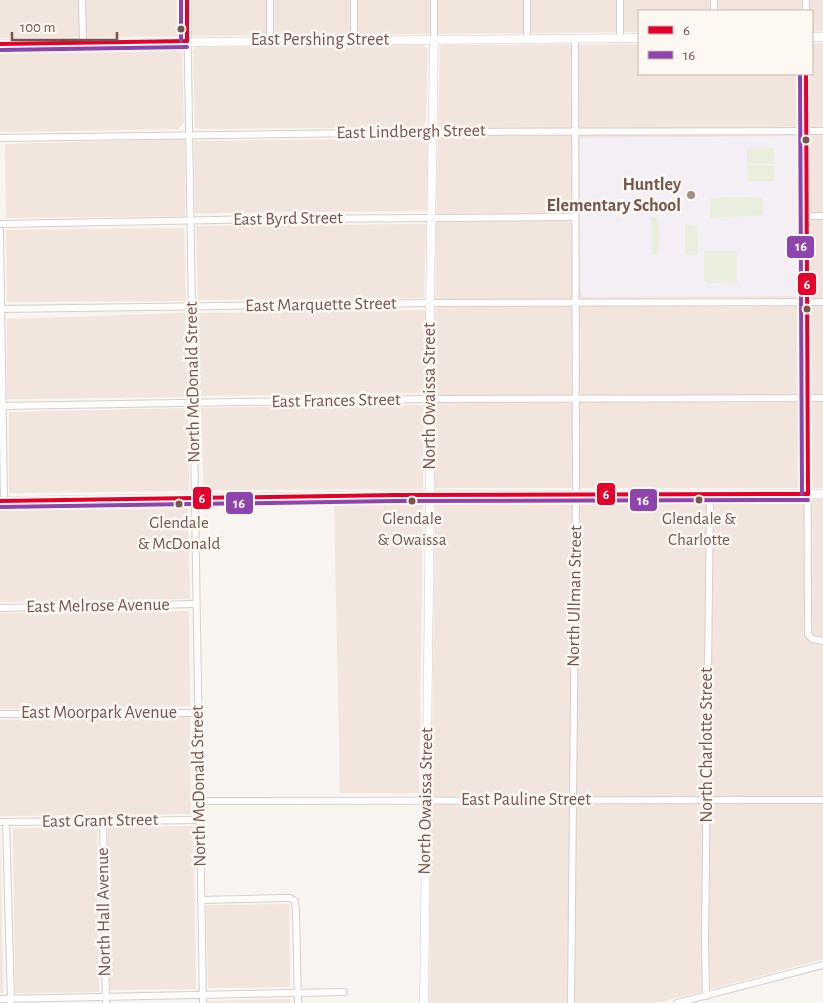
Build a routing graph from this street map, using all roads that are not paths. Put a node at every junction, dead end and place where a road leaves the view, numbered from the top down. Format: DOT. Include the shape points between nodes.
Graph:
graph roads {
  1 [pos="82,0"];
  2 [pos="187,0"];
  3 [pos="270,0"];
  4 [pos="354,0"];
  5 [pos="434,0"];
  6 [pos="527,0"];
  7 [pos="620,0"];
  8 [pos="575,38"];
  9 [pos="620,38"];
  10 [pos="638,38"];
  11 [pos="434,39"];
  12 [pos="527,39"];
  13 [pos="270,40"];
  14 [pos="354,40"];
  15 [pos="187,41"];
  16 [pos="83,42"];
  17 [pos="0,44"];
  18 [pos="806,75"];
  19 [pos="823,130"];
  20 [pos="575,131"];
  21 [pos="806,131"];
  22 [pos="432,132"];
  23 [pos="189,135"];
  24 [pos="0,138"];
  25 [pos="806,216"];
  26 [pos="823,216"];
  27 [pos="575,217"];
  28 [pos="431,218"];
  29 [pos="190,221"];
  30 [pos="0,224"];
  31 [pos="0,231"];
  32 [pos="807,302"];
  33 [pos="823,302"];
  34 [pos="430,303"];
  35 [pos="575,304"];
  36 [pos="192,307"];
  37 [pos="1,309"];
  38 [pos="808,398"];
  39 [pos="823,398"];
  40 [pos="430,399"];
  41 [pos="576,399"];
  42 [pos="193,402"];
  43 [pos="1,406"];
  44 [pos="808,494"];
  45 [pos="823,494"];
  46 [pos="576,495"];
  47 [pos="710,495"];
  48 [pos="430,496"];
  49 [pos="195,498"];
  50 [pos="2,501"];
  51 [pos="196,604"];
  52 [pos="0,608"];
  53 [pos="823,641"];
  54 [pos="198,713"];
  55 [pos="0,714"];
  56 [pos="706,799"];
  57 [pos="426,800"];
  58 [pos="572,800"];
  59 [pos="823,800"];
  60 [pos="199,801"];
  61 [pos="200,820"];
  62 [pos="102,821"];
  63 [pos="3,822"];
  64 [pos="201,900"];
  65 [pos="823,965"];
  66 [pos="298,992"];
  67 [pos="344,992"];
  68 [pos="203,994"];
  69 [pos="706,996"];
  70 [pos="0,999"];
  71 [pos="106,1000"];
  72 [pos="11,1001"];
  73 [pos="203,1003"];
  74 [pos="298,1003"];
  75 [pos="424,1003"];
  76 [pos="571,1003"];
  77 [pos="677,1003"];
  1 -- 16 [label="street"];
  2 -- 15 [label="street, North McDonald Street"];
  3 -- 13 [label="street"];
  4 -- 14 [label="street"];
  5 -- 11 [label="street, North Owaissa Street"];
  6 -- 12 [label="street"];
  7 -- 9 [label="street"];
  8 -- 9 [label="street, East Pershing Street"];
  8 -- 12 [label="street, East Pershing Street"];
  8 -- 20 [label="street, North Ullman Street"];
  9 -- 10 [label="street, East Pershing Street"];
  11 -- 12 [label="street, East Pershing Street"];
  11 -- 14 [label="street, East Pershing Street"];
  11 -- 22 [label="street, North Owaissa Street"];
  13 -- 14 [label="street, East Pershing Street"];
  13 -- 15 [label="street, East Pershing Street"];
  15 -- 16 [label="street, East Pershing Street"];
  15 -- 23 [label="street, North McDonald Street"];
  16 -- 17 [label="street, East Pershing Street"];
  18 -- 21 [label="street"];
  19 -- 21 [label="street, East Lindbergh Street"];
  20 -- 21 [label="street, East Lindbergh Street"];
  20 -- 22 [label="street, East Lindbergh Street"];
  20 -- 27 [label="street, North Ullman Street"];
  21 -- 25 [label="street"];
  22 -- 23 [label="street, East Lindbergh Street"];
  22 -- 28 [label="street, North Owaissa Street"];
  23 -- 24 [label="street, East Lindbergh Street"];
  23 -- 29 [label="street, North McDonald Street"];
  25 -- 26 [label="street"];
  25 -- 32 [label="street"];
  27 -- 28 [label="street, East Byrd Street"];
  27 -- 35 [label="street, North Ullman Street"];
  28 -- 29 [label="street, East Byrd Street"];
  28 -- 34 [label="street, North Owaissa Street"];
  29 -- 30 [label="street, East Byrd Street"];
  29 -- 36 [label="street, North McDonald Street"];
  31 -- 37 [label="street"];
  32 -- 33 [label="street, East Marquette Street"];
  32 -- 35 [label="street, East Marquette Street"];
  32 -- 38 [label="street"];
  34 -- 35 [label="street, East Marquette Street"];
  34 -- 36 [label="street, East Marquette Street"];
  34 -- 40 [label="street, North Owaissa Street"];
  35 -- 41 [label="street, North Ullman Street"];
  36 -- 37 [label="street, East Marquette Street"];
  36 -- 42 [label="street, North McDonald Street"];
  37 -- 43 [label="street"];
  38 -- 39 [label="street, East Frances Street"];
  38 -- 41 [label="street, East Frances Street"];
  38 -- 44 [label="street"];
  40 -- 41 [label="street, East Frances Street"];
  40 -- 42 [label="street, East Frances Street"];
  40 -- 48 [label="street, North Owaissa Street"];
  41 -- 46 [label="street, North Ullman Street"];
  42 -- 43 [label="street, East Frances Street"];
  42 -- 49 [label="street, North McDonald Street"];
  43 -- 50 [label="street"];
  44 -- 45 [label="street"];
  44 -- 47 [label="street"];
  44 -- 53 [label="street" via="808,634"];
  46 -- 47 [label="street"];
  46 -- 48 [label="street"];
  46 -- 58 [label="street, North Ullman Street"];
  47 -- 56 [label="street, North Charlotte Street"];
  48 -- 49 [label="street"];
  48 -- 57 [label="street, North Owaissa Street"];
  49 -- 50 [label="street"];
  49 -- 51 [label="street, North McDonald Street"];
  51 -- 52 [label="street, East Melrose Avenue"];
  51 -- 54 [label="street, North McDonald Street"];
  54 -- 55 [label="street, East Moorpark Avenue"];
  54 -- 60 [label="street, North McDonald Street"];
  56 -- 58 [label="street, East Pauline Street"];
  56 -- 59 [label="street, East Pauline Street"];
  56 -- 69 [label="street, North Charlotte Street"];
  57 -- 58 [label="street, East Pauline Street"];
  57 -- 60 [label="street, East Pauline Street"];
  57 -- 75 [label="street, North Owaissa Street"];
  58 -- 76 [label="street, North Ullman Street"];
  60 -- 61 [label="street, North McDonald Street"];
  61 -- 62 [label="street, East Grant Street"];
  61 -- 64 [label="street, North McDonald Street"];
  62 -- 63 [label="street, East Grant Street"];
  62 -- 71 [label="street, North Hall Avenue"];
  63 -- 72 [label="street"];
  64 -- 66 [label="street" via="293,899 296,903"];
  64 -- 68 [label="street, North McDonald Street"];
  65 -- 69 [label="street"];
  66 -- 67 [label="street"];
  66 -- 68 [label="street"];
  66 -- 74 [label="street"];
  68 -- 71 [label="street"];
  68 -- 73 [label="street, North McDonald Street"];
  69 -- 77 [label="street"];
  70 -- 72 [label="street"];
  71 -- 72 [label="street"];
}
